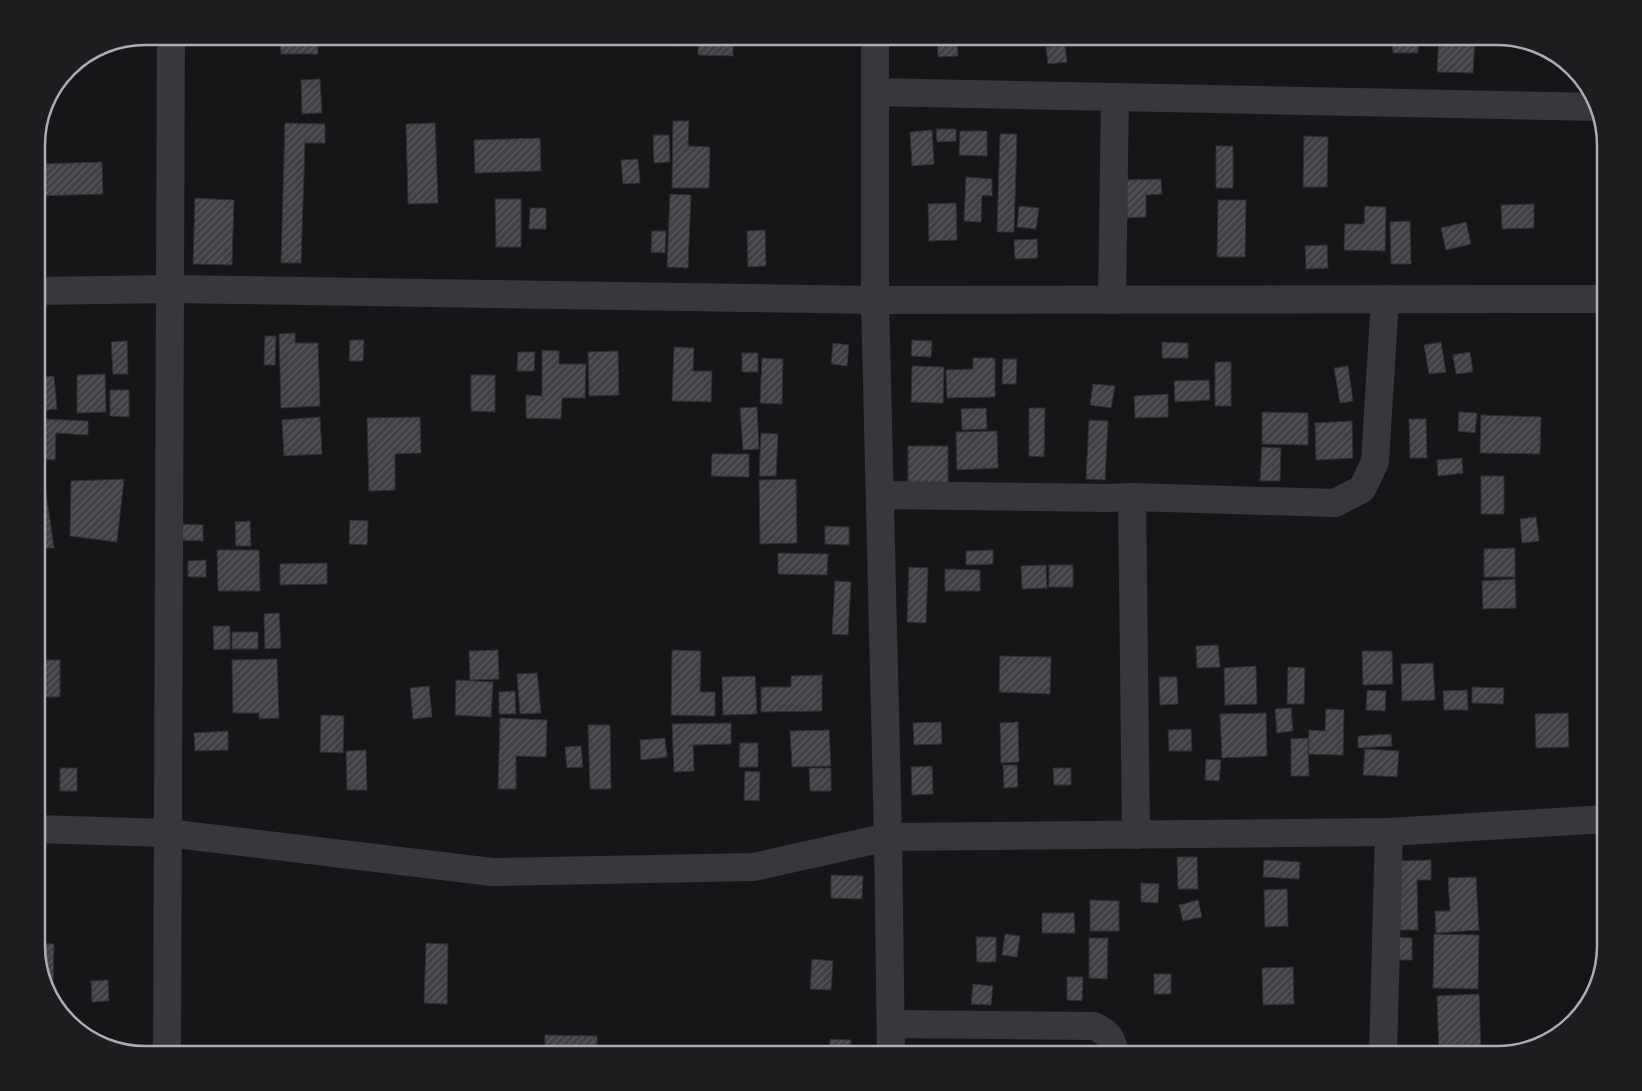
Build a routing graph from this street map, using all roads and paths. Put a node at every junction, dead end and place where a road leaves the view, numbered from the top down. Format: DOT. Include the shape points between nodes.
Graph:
graph roads {
  1 [pos="171,45"];
  2 [pos="875,45"];
  3 [pos="875,92"];
  4 [pos="1115,97"];
  5 [pos="1589,107"];
  6 [pos="170,289"];
  7 [pos="45,291"];
  8 [pos="1385,299"];
  9 [pos="1597,299"];
  10 [pos="875,300"];
  11 [pos="1112,300"];
  12 [pos="880,495"];
  13 [pos="1132,497"];
  14 [pos="1597,820"];
  15 [pos="45,829"];
  16 [pos="1389,832"];
  17 [pos="167,833"];
  18 [pos="1136,835"];
  19 [pos="888,837"];
  20 [pos="891,1024"];
  21 [pos="167,1046"];
  22 [pos="891,1046"];
  23 [pos="1114,1046"];
  24 [pos="1383,1046"];
  1 -- 6 [label="street"];
  2 -- 3 [label="street"];
  3 -- 4 [label="street"];
  3 -- 10 [label="street"];
  4 -- 5 [label="street"];
  4 -- 11 [label="street"];
  6 -- 7 [label="street"];
  6 -- 10 [label="street"];
  6 -- 17 [label="street"];
  8 -- 9 [label="street"];
  8 -- 11 [label="street"];
  8 -- 13 [label="street" via="1375,462 1362,489 1335,503"];
  10 -- 11 [label="street"];
  10 -- 12 [label="street"];
  12 -- 13 [label="street"];
  12 -- 19 [label="street"];
  13 -- 18 [label="street"];
  14 -- 16 [label="street"];
  15 -- 17 [label="street"];
  16 -- 18 [label="street"];
  16 -- 24 [label="street"];
  17 -- 19 [label="street" via="492,872 754,867"];
  17 -- 21 [label="street"];
  18 -- 19 [label="street"];
  19 -- 20 [label="street"];
  20 -- 22 [label="street"];
  20 -- 23 [label="street" via="1094,1026 1105,1031"];
}
